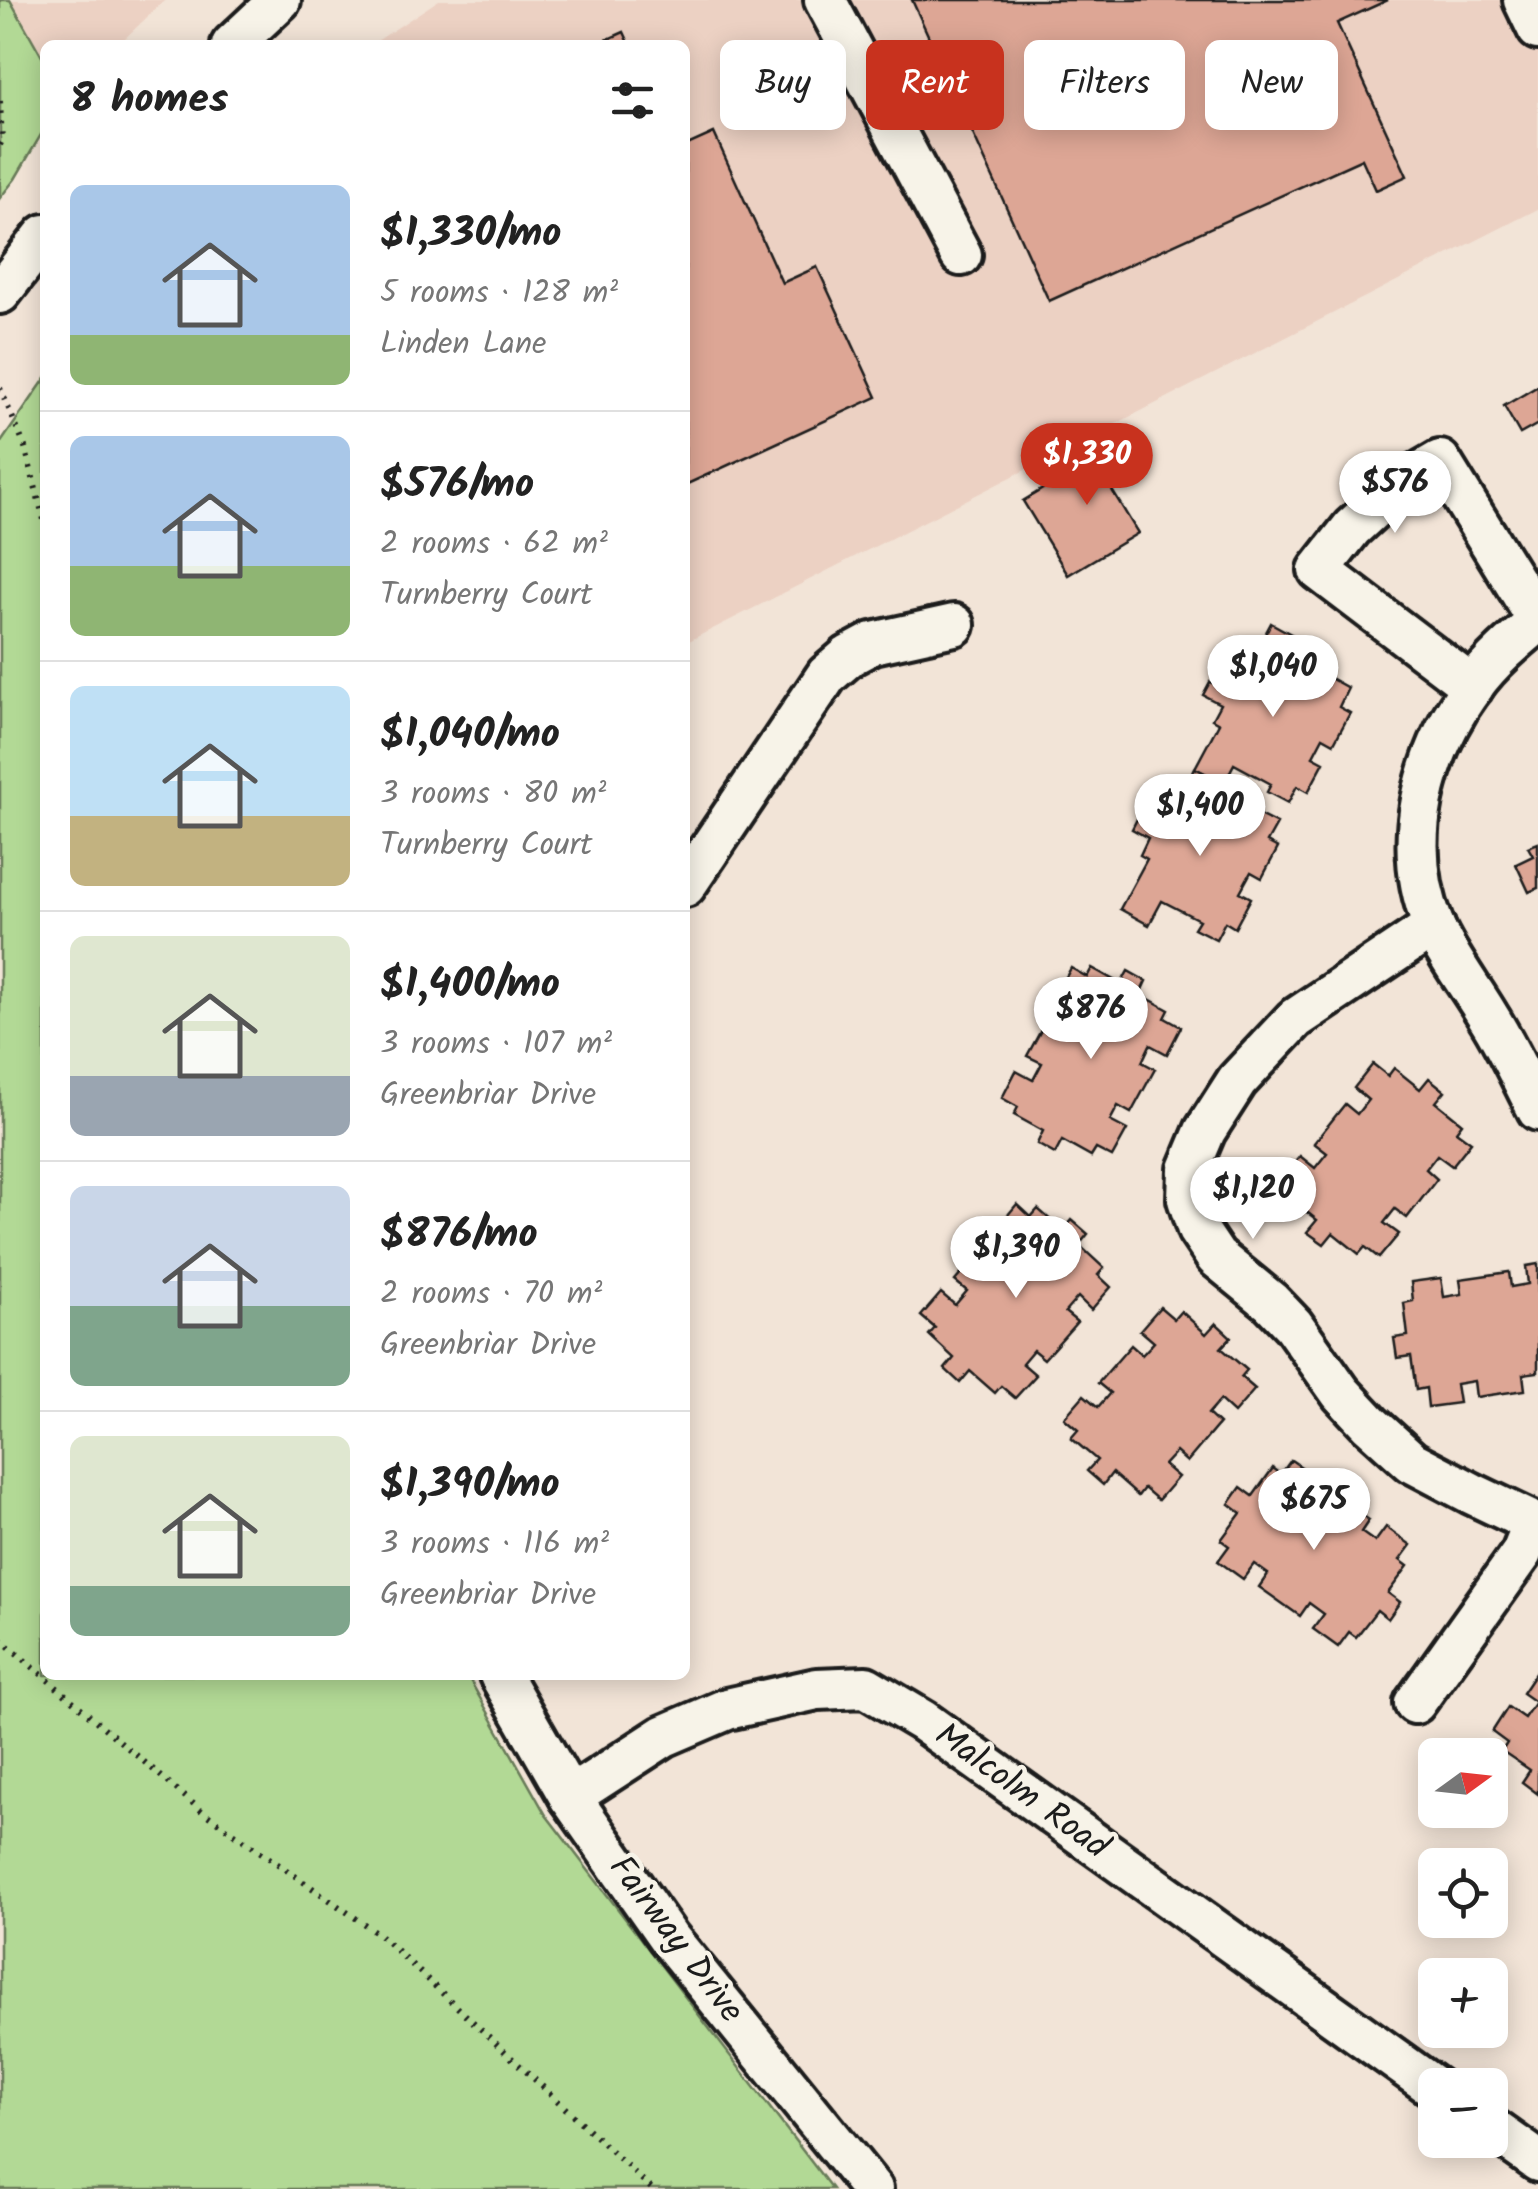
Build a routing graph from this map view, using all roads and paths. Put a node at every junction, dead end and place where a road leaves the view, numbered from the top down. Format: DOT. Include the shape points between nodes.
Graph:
graph roads {
  1 [pos="280,0"];
  2 [pos="825,0"];
  3 [pos="1524,0"];
  4 [pos="1538,28"];
  5 [pos="237,40"];
  6 [pos="0,101"];
  7 [pos="0,145"];
  8 [pos="40,241"];
  9 [pos="961,255"];
  10 [pos="0,293"];
  11 [pos="0,388"];
  12 [pos="40,505"];
  13 [pos="1538,621"];
  14 [pos="954,625"];
  15 [pos="1472,686"];
  16 [pos="690,879"];
  17 [pos="1434,926"];
  18 [pos="1538,1110"];
  19 [pos="1536,1524"];
  20 [pos="0,1639"];
  21 [pos="40,1673"];
  22 [pos="48,1680"];
  23 [pos="503,1680"];
  24 [pos="1415,1703"];
  25 [pos="570,1797"];
  26 [pos="1418,2076"];
  27 [pos="1508,2140"];
  28 [pos="1538,2161"];
  29 [pos="652,2189"];
  30 [pos="872,2189"];
  1 -- 5 [label="street"];
  2 -- 9 [label="street"];
  3 -- 4 [label="street"];
  6 -- 7 [label="path"];
  8 -- 10 [label="street"];
  11 -- 12 [label="path"];
  13 -- 15 [label="street"];
  13 -- 15 [label="street" via="1440,461 1399,485 1352,528 1319,570"];
  14 -- 16 [label="street" via="873,643 827,675"];
  15 -- 17 [label="street" via="1428,772 1417,828 1418,879"];
  17 -- 18 [label="street"];
  17 -- 19 [label="street" via="1295,1019 1237,1080 1189,1168 1188,1199 1216,1256 1293,1325 1370,1424 1412,1462"];
  19 -- 24 [label="street"];
  20 -- 21 [label="path"];
  22 -- 29 [label="path" via="203,1812 380,1935"];
  23 -- 25 [label="street, Fairway Drive"];
  25 -- 26 [label="street, Malcolm Road" via="664,1736 727,1709 817,1689 866,1688"];
  25 -- 30 [label="street, Fairway Drive" via="668,1937"];
  27 -- 28 [label="street"];
}
